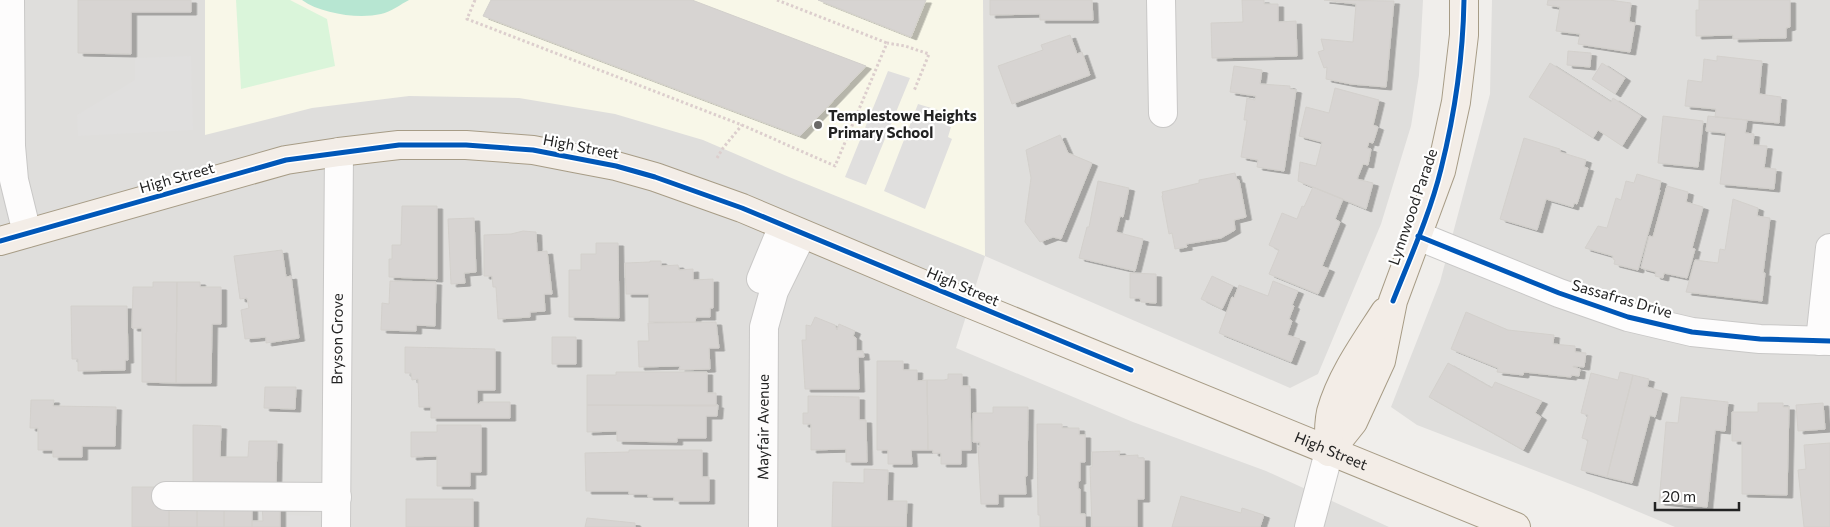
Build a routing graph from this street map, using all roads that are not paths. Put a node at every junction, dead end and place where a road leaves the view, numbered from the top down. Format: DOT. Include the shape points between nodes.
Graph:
graph roads {
  1 [pos="10,0"];
  2 [pos="1161,0"];
  3 [pos="1464,0"];
  4 [pos="1163,113"];
  5 [pos="339,152"];
  6 [pos="792,230"];
  7 [pos="27,233"];
  8 [pos="1418,236"];
  9 [pos="0,240"];
  10 [pos="1830,248"];
  11 [pos="1825,341"];
  12 [pos="1330,452"];
  13 [pos="166,496"];
  14 [pos="337,497"];
  15 [pos="336,527"];
  16 [pos="763,527"];
  17 [pos="1309,527"];
  18 [pos="1516,527"];
  1 -- 7 [label="street" via="11,146 14,180"];
  2 -- 4 [label="street"];
  3 -- 8 [label="main road, Lynnwood Parade" via="1464,35 1456,102 1441,171"];
  5 -- 6 [label="main road, High Street" via="407,145 533,150 655,176"];
  5 -- 7 [label="main road, High Street" via="277,163"];
  5 -- 14 [label="street, Bryson Grove"];
  6 -- 12 [label="main road, High Street"];
  6 -- 16 [label="street, Mayfair Avenue" via="764,327"];
  7 -- 9 [label="main road, High Street"];
  8 -- 11 [label="street, Sassafras Drive" via="1559,294 1628,317 1692,332"];
  8 -- 12 [label="main road, Lynnwood Parade" via="1393,301 1381,361 1353,422"];
  10 -- 11 [label="street"];
  12 -- 17 [label="street"];
  12 -- 18 [label="main road, High Street"];
  13 -- 14 [label="street"];
  14 -- 15 [label="street, Bryson Grove"];
}
